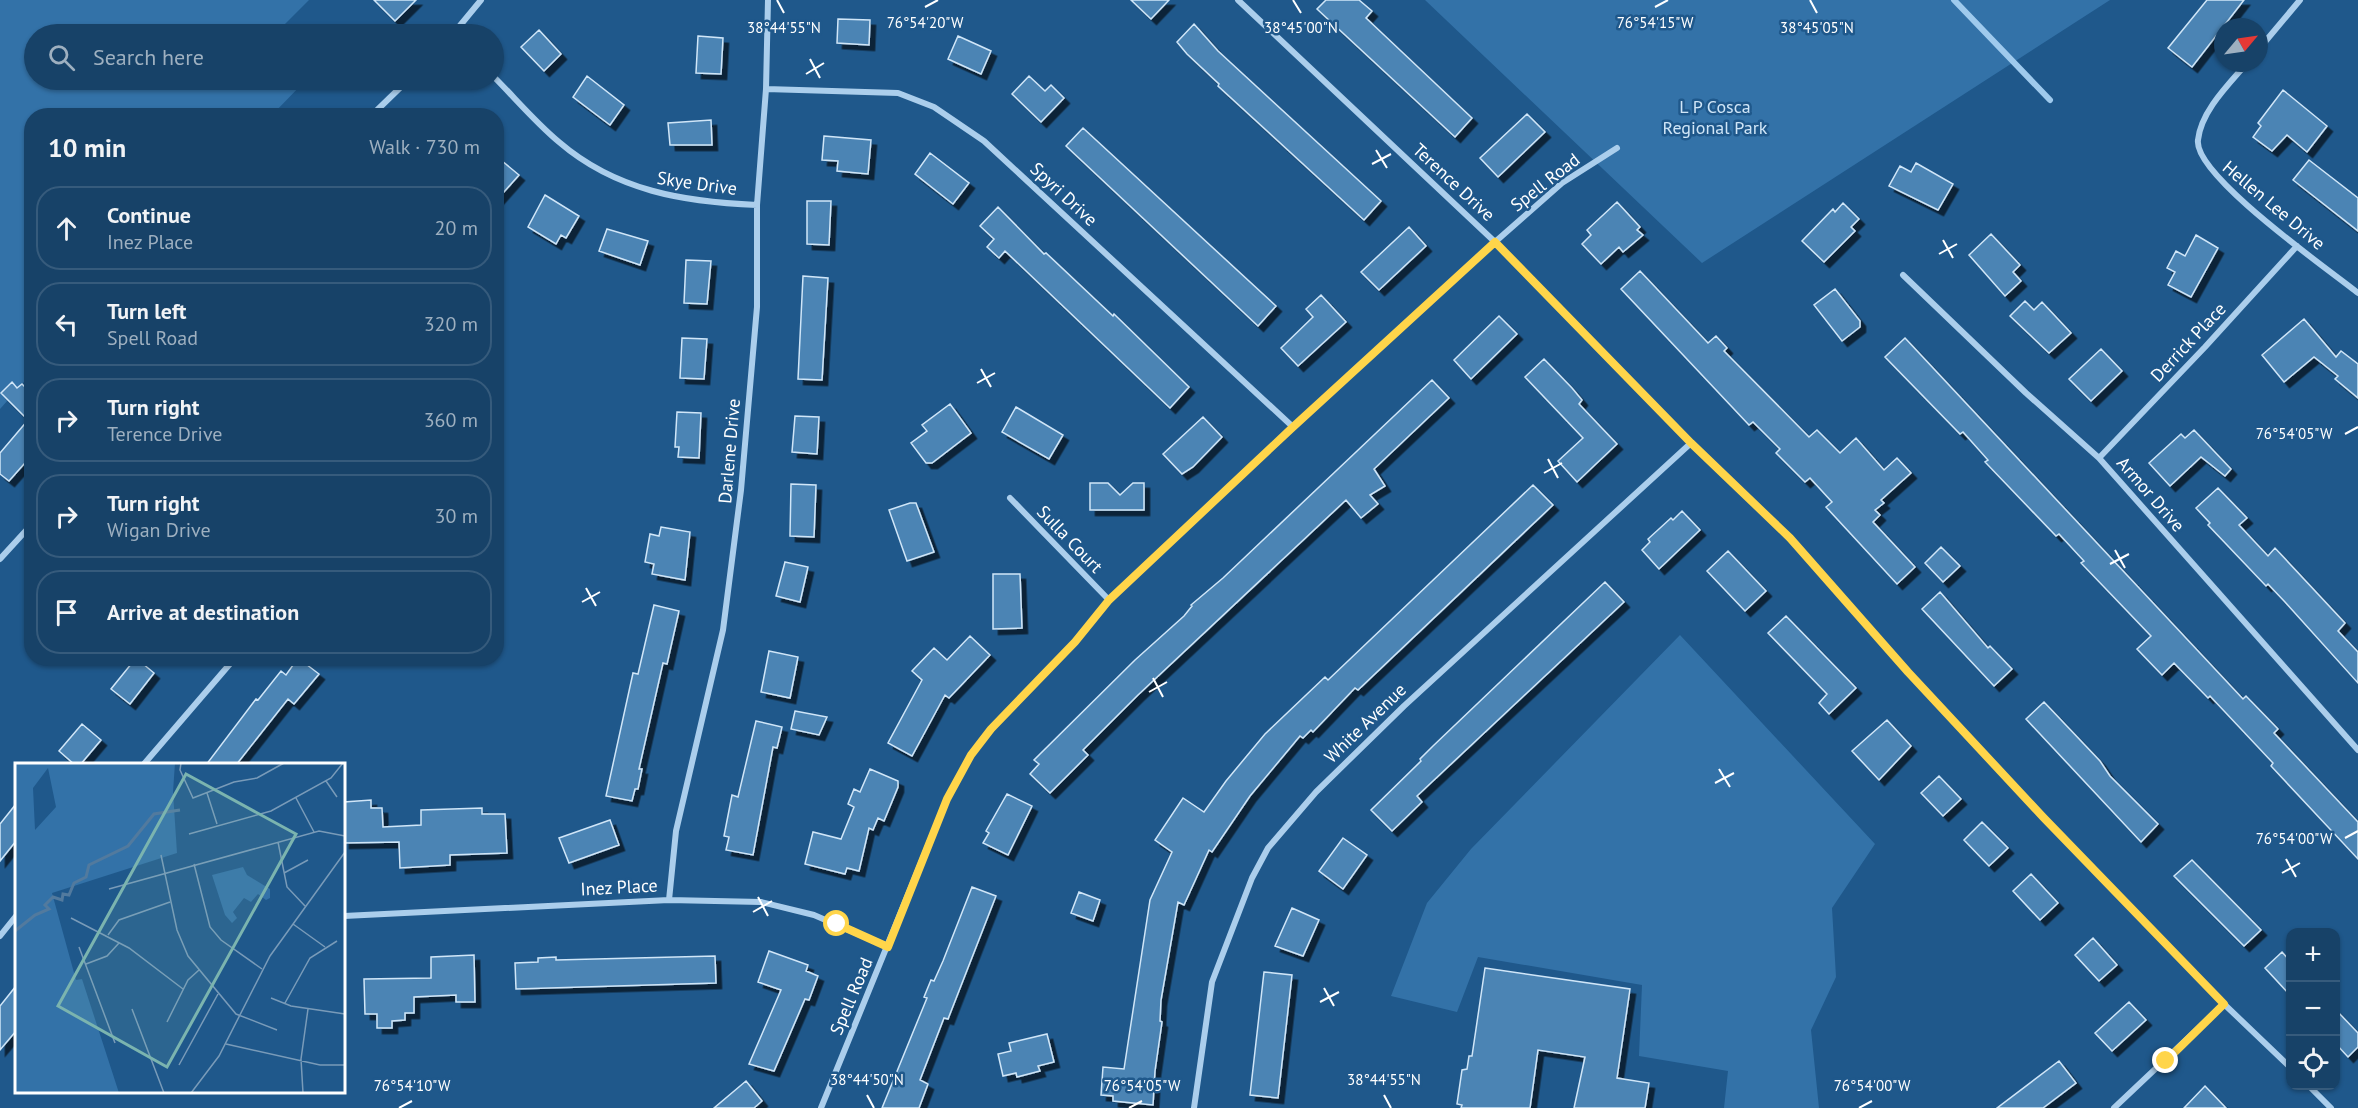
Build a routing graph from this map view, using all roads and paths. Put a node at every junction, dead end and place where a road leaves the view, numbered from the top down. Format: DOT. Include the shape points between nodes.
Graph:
graph roads {
  1 [pos="481,0"];
  2 [pos="768,0"];
  3 [pos="1238,0"];
  4 [pos="2300,0"];
  5 [pos="461,24"];
  6 [pos="2268,38"];
  7 [pos="2239,72"];
  8 [pos="504,87"];
  9 [pos="766,89"];
  10 [pos="398,90"];
  11 [pos="379,108"];
  12 [pos="1617,147"];
  13 [pos="757,205"];
  14 [pos="1495,242"];
  15 [pos="2297,246"];
  16 [pos="1903,274"];
  17 [pos="2358,293"];
  18 [pos="1293,427"];
  19 [pos="1691,443"];
  20 [pos="2099,458"];
  21 [pos="1010,498"];
  22 [pos="24,533"];
  23 [pos="0,559"];
  24 [pos="1109,600"];
  25 [pos="228,666"];
  26 [pos="2358,750"];
  27 [pos="146,763"];
  28 [pos="669,900"];
  29 [pos="345,916"];
  30 [pos="15,917"];
  31 [pos="0,936"];
  32 [pos="888,947"];
  33 [pos="2224,1004"];
  34 [pos="2286,1063"];
  35 [pos="2313,1090"];
  36 [pos="821,1108"];
  37 [pos="1194,1108"];
  38 [pos="2114,1108"];
  39 [pos="2331,1108"];
  1 -- 5 [label="street"];
  2 -- 9 [label="street, Darlene Drive"];
  3 -- 14 [label="street, Terence Drive"];
  4 -- 6 [label="street"];
  7 -- 15 [label="street, Hellen Lee Drive" via="2202,124 2197,141 2199,153 2223,185"];
  8 -- 13 [label="street, Skye Drive" via="558,142 620,181 683,199"];
  9 -- 13 [label="street, Darlene Drive"];
  9 -- 18 [label="street, Spyri Drive" via="898,93 918,99 953,119 984,141"];
  10 -- 11 [label="street"];
  12 -- 14 [label="street, Spell Road" via="1562,183"];
  13 -- 28 [label="street, Darlene Drive" via="757,307 732,561 723,630 676,831"];
  14 -- 18 [label="street, Spell Road"];
  14 -- 19 [label="street, Terence Drive"];
  15 -- 17 [label="street, Hellen Lee Drive"];
  15 -- 20 [label="street, Derrick Place"];
  16 -- 20 [label="street, Armor Drive"];
  18 -- 24 [label="street, Spell Road"];
  19 -- 33 [label="street, Terence Drive" via="1790,538 2043,817"];
  19 -- 37 [label="street, White Avenue" via="1404,706 1316,792 1268,848 1252,878 1212,982"];
  20 -- 26 [label="street, Armor Drive"];
  21 -- 24 [label="street, Sulla Court"];
  22 -- 23 [label="street"];
  24 -- 32 [label="street, Spell Road" via="971,755 947,799"];
  25 -- 27 [label="street"];
  28 -- 29 [label="street, Inez Place"];
  28 -- 32 [label="street, Inez Place" via="783,906"];
  30 -- 31 [label="street"];
  32 -- 36 [label="street, Spell Road"];
  33 -- 34 [label="street, Terence Drive"];
  33 -- 38 [label="street"];
  35 -- 39 [label="street"];
}
